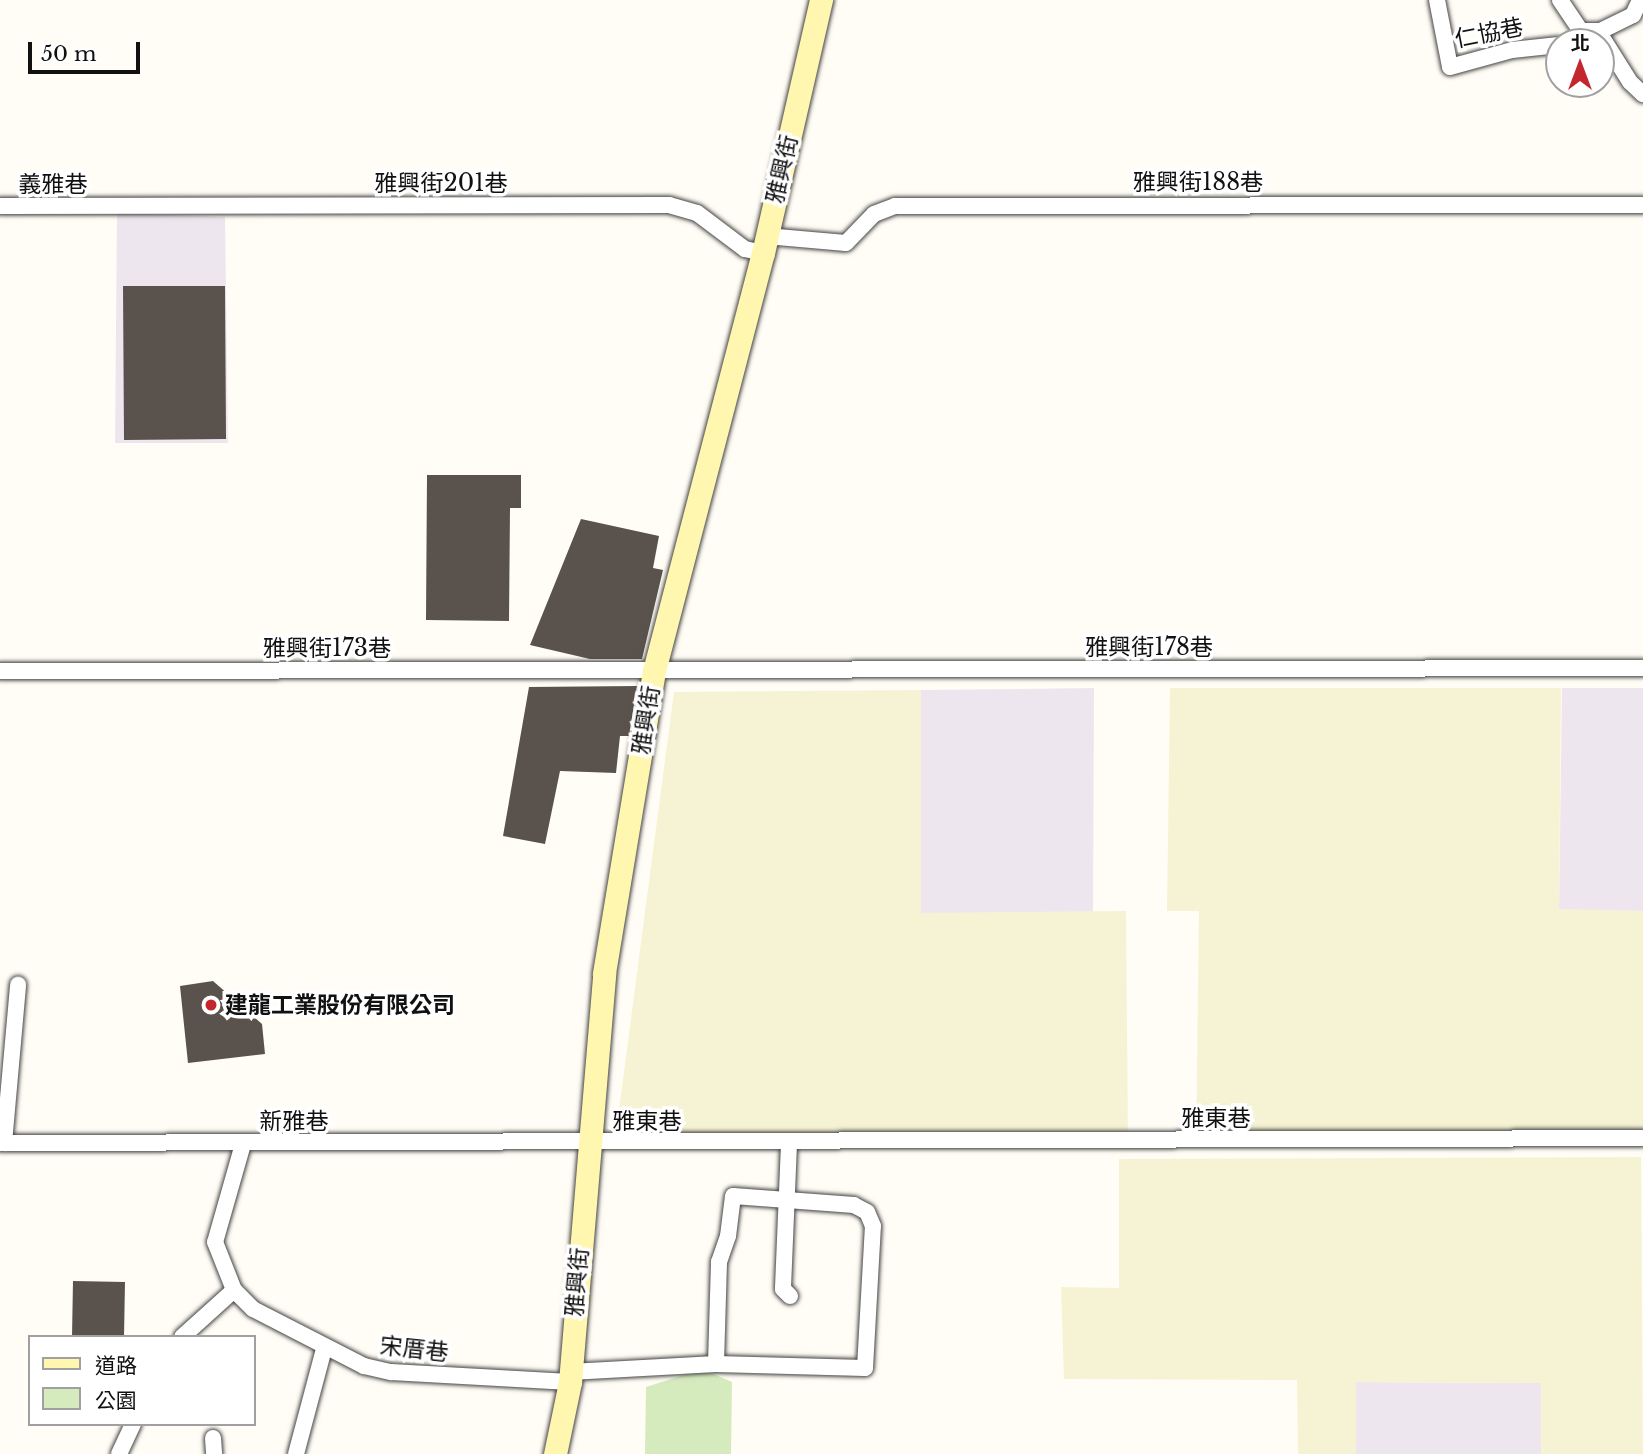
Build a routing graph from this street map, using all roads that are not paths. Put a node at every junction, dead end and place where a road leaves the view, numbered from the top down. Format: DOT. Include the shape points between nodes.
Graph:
graph roads {
  1 [pos="821,0"];
  2 [pos="1437,0"];
  3 [pos="1560,0"];
  4 [pos="1640,0"];
  5 [pos="1579,28"];
  6 [pos="1605,28"];
  7 [pos="1545,46"];
  8 [pos="1615,58"];
  9 [pos="1643,94"];
  10 [pos="1643,205"];
  11 [pos="0,206"];
  12 [pos="106,206"];
  13 [pos="765,244"];
  14 [pos="1643,668"];
  15 [pos="0,671"];
  16 [pos="654,671"];
  17 [pos="18,985"];
  18 [pos="1643,1138"];
  19 [pos="2,1143"];
  20 [pos="243,1144"];
  21 [pos="588,1144"];
  22 [pos="789,1144"];
  23 [pos="786,1199"];
  24 [pos="234,1290"];
  25 [pos="790,1296"];
  26 [pos="184,1335"];
  27 [pos="324,1349"];
  28 [pos="716,1363"];
  29 [pos="570,1377"];
  30 [pos="132,1426"];
  31 [pos="119,1454"];
  32 [pos="296,1454"];
  33 [pos="555,1454"];
  1 -- 13 [label="street, 雅興街"];
  2 -- 7 [label="street, 仁協巷" via="1450,67 1512,50"];
  3 -- 5 [label="street"];
  4 -- 6 [label="street" via="1633,15"];
  8 -- 9 [label="street"];
  10 -- 13 [label="street, 雅興街188巷" via="895,206 874,214 846,243"];
  11 -- 12 [label="street, 義雅巷"];
  12 -- 13 [label="street, 雅興街201巷" via="669,205 697,213 745,249"];
  13 -- 16 [label="street, 雅興街"];
  14 -- 16 [label="street, 雅興街178巷"];
  15 -- 16 [label="street, 雅興街173巷"];
  16 -- 21 [label="street, 雅興街" via="604,973"];
  17 -- 19 [label="street"];
  18 -- 22 [label="street, 雅東巷"];
  19 -- 20 [label="street, 新雅巷"];
  20 -- 21 [label="street, 新雅巷"];
  20 -- 24 [label="street, 宋厝巷" via="214,1232"];
  21 -- 22 [label="street, 雅東巷"];
  21 -- 29 [label="street, 雅興街"];
  22 -- 23 [label="street"];
  23 -- 25 [label="street" via="783,1289"];
  23 -- 28 [label="street" via="733,1196 729,1236 719,1262"];
  23 -- 28 [label="street" via="854,1205 871,1218 869,1363 865,1368"];
  24 -- 26 [label="street"];
  24 -- 27 [label="street, 宋厝巷" via="267,1319"];
  27 -- 29 [label="street, 宋厝巷" via="391,1372"];
  27 -- 32 [label="street"];
  28 -- 29 [label="street"];
  29 -- 33 [label="street, 雅興街"];
  30 -- 31 [label="street"];
}
